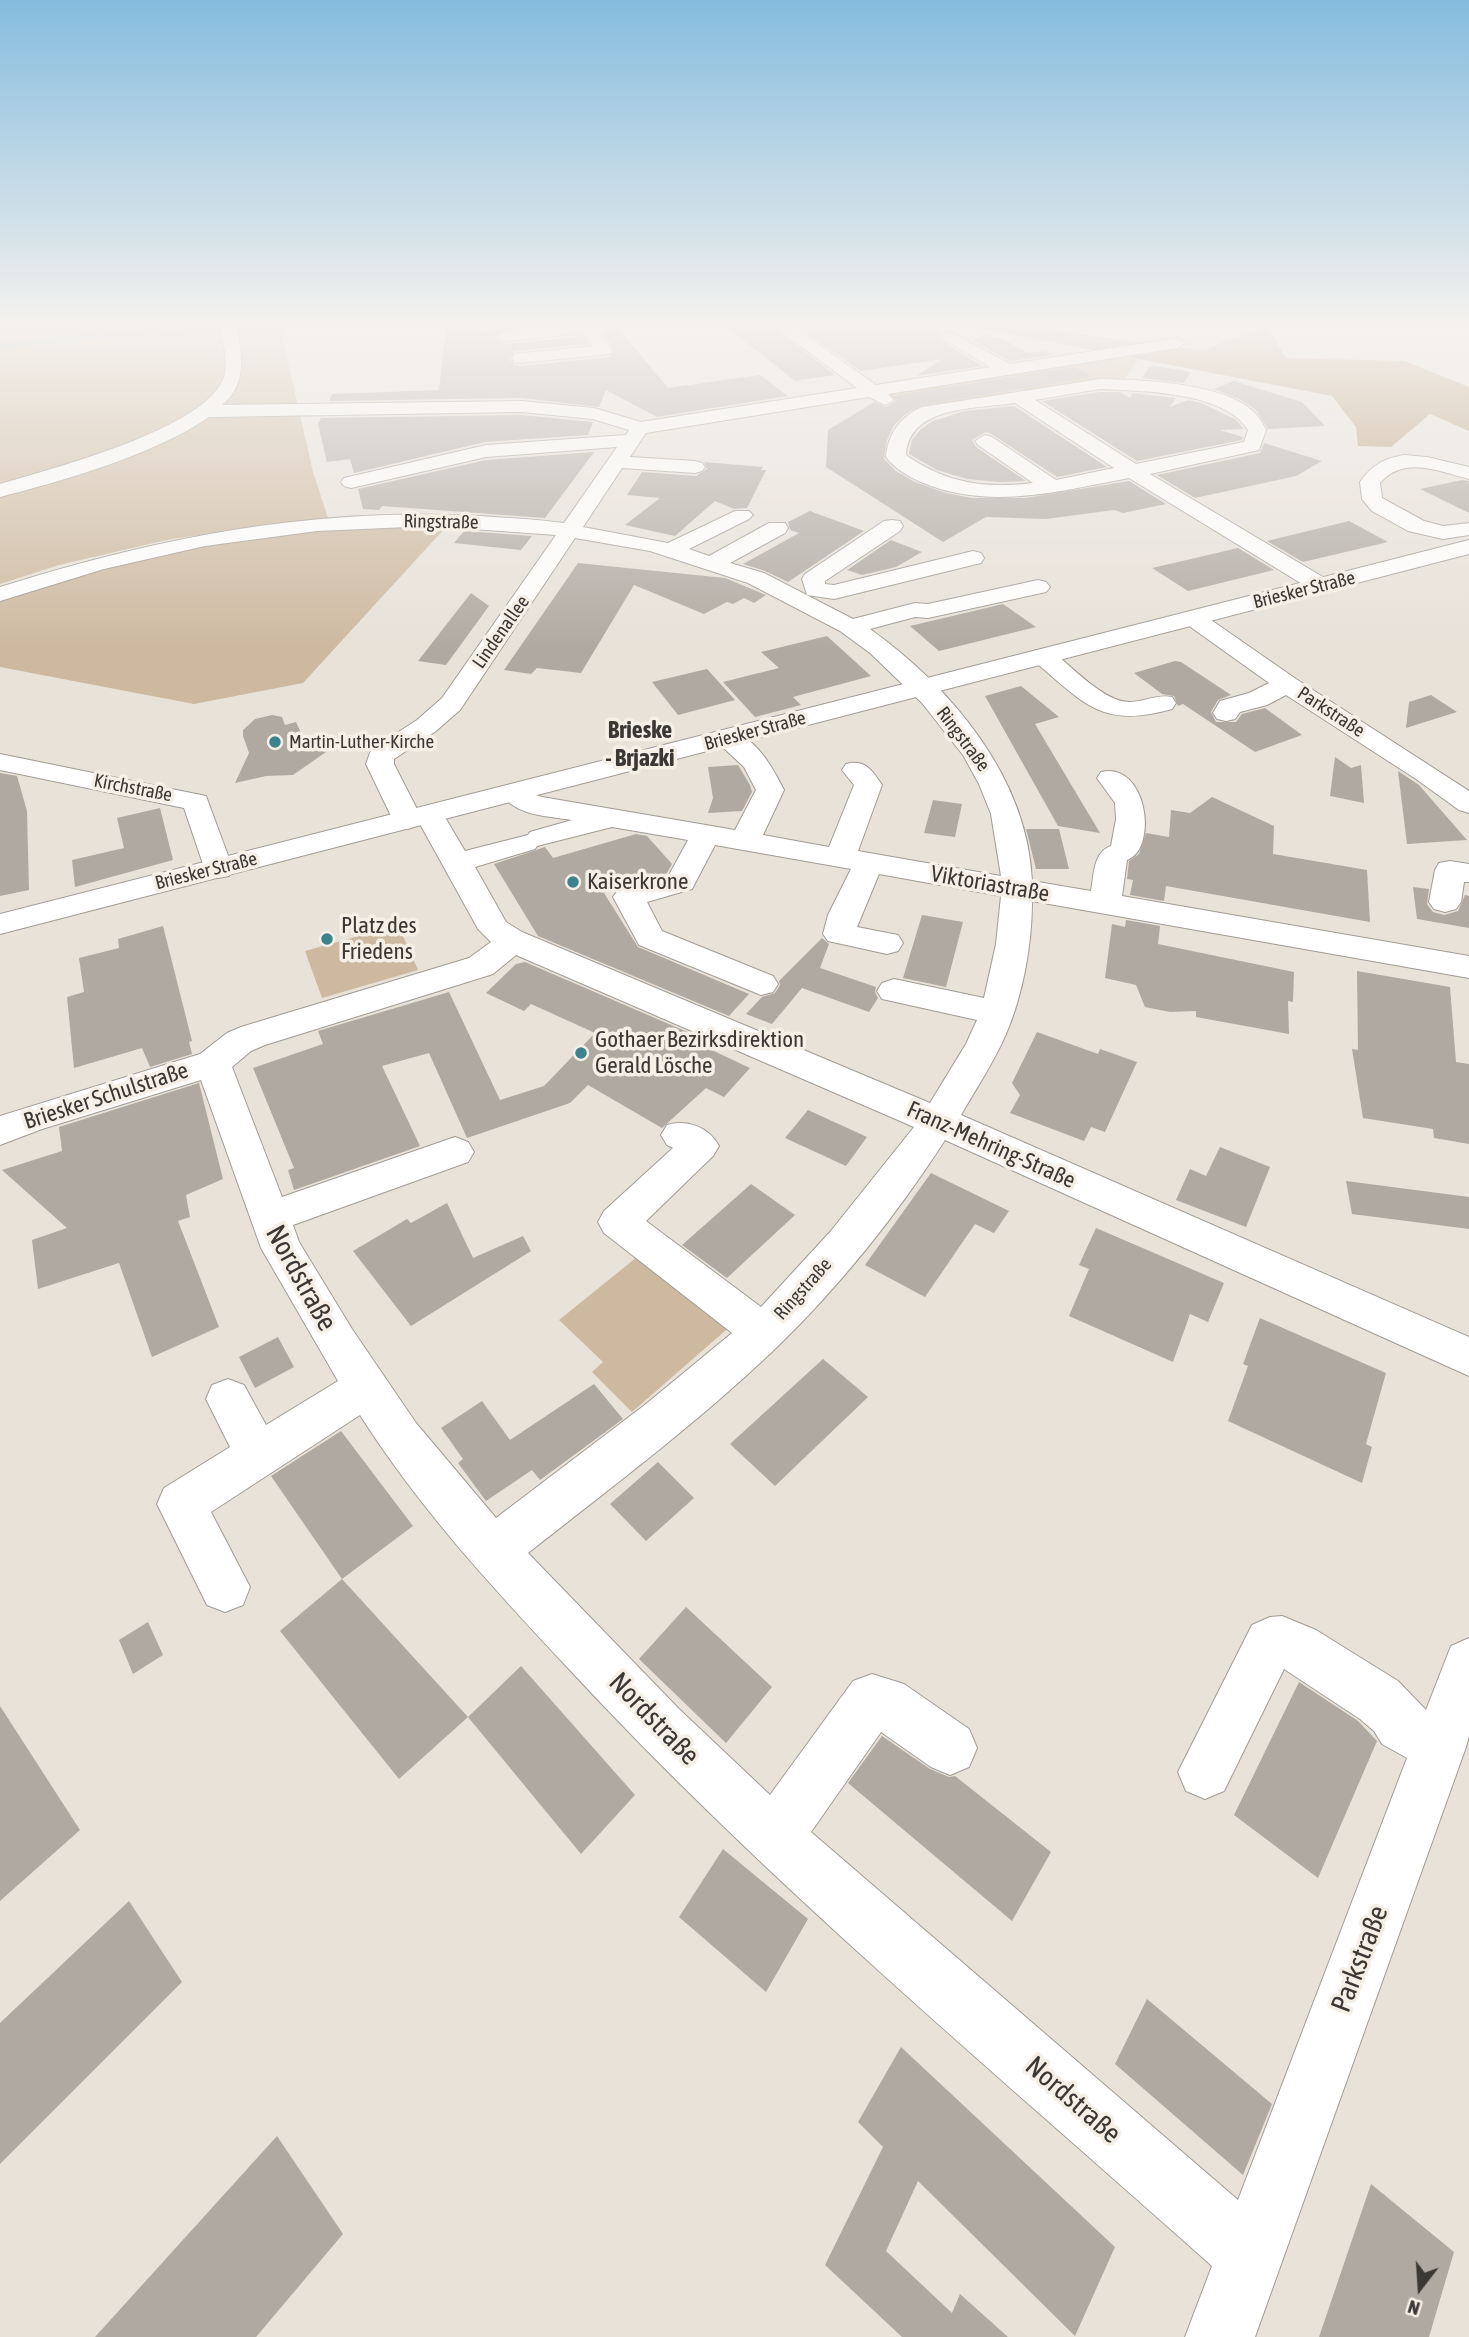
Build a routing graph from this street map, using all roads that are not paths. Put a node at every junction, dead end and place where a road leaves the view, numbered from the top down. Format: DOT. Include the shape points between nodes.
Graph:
graph roads {
  1 [pos="167,432"];
  2 [pos="634,432"];
  3 [pos="647,432"];
  4 [pos="902,432"];
  5 [pos="1072,432"];
  6 [pos="1256,432"];
  7 [pos="636,434"];
  8 [pos="985,441"];
  9 [pos="617,462"];
  10 [pos="695,467"];
  11 [pos="1132,471"];
  12 [pos="1469,473"];
  13 [pos="351,482"];
  14 [pos="1053,487"];
  15 [pos="0,491"];
  16 [pos="742,515"];
  17 [pos="892,526"];
  18 [pos="777,528"];
  19 [pos="1469,529"];
  20 [pos="571,530"];
  21 [pos="1469,547"];
  22 [pos="671,550"];
  23 [pos="973,558"];
  24 [pos="713,563"];
  25 [pos="1320,586"];
  26 [pos="1038,587"];
  27 [pos="892,589"];
  28 [pos="0,594"];
  29 [pos="807,594"];
  30 [pos="915,610"];
  31 [pos="1193,618"];
  32 [pos="850,627"];
  33 [pos="1043,656"];
  34 [pos="1287,684"];
  35 [pos="922,687"];
  36 [pos="1211,690"];
  37 [pos="1163,703"];
  38 [pos="727,738"];
  39 [pos="0,762"];
  40 [pos="856,770"];
  41 [pos="1111,778"];
  42 [pos="515,793"];
  43 [pos="1469,804"];
  44 [pos="419,817"];
  45 [pos="613,818"];
  46 [pos="706,834"];
  47 [pos="745,841"];
  48 [pos="854,860"];
  49 [pos="457,863"];
  50 [pos="1453,868"];
  51 [pos="218,869"];
  52 [pos="1019,889"];
  53 [pos="1105,902"];
  54 [pos="1445,902"];
  55 [pos="0,924"];
  56 [pos="511,940"];
  57 [pos="887,943"];
  58 [pos="1468,972"];
  59 [pos="761,984"];
  60 [pos="894,991"];
  61 [pos="979,1008"];
  62 [pos="213,1063"];
  63 [pos="940,1122"];
  64 [pos="0,1131"];
  65 [pos="680,1135"];
  66 [pos="455,1153"];
  67 [pos="282,1213"];
  68 [pos="763,1333"];
  69 [pos="1469,1357"];
  70 [pos="366,1387"];
  71 [pos="228,1399"];
  72 [pos="258,1455"];
  73 [pos="492,1551"];
  74 [pos="225,1587"];
  75 [pos="1469,1664"];
  76 [pos="1439,1747"];
  77 [pos="950,1748"];
  78 [pos="1205,1772"];
  79 [pos="774,1838"];
  80 [pos="1249,2254"];
  81 [pos="1220,2337"];
  1 -- 15 [label="street"];
  2 -- 7 [label="street"];
  3 -- 7 [label="street"];
  4 -- 14 [label="street" via="896,457 928,480 988,491"];
  5 -- 11 [label="street"];
  6 -- 11 [label="street" via="1252,446"];
  7 -- 9 [label="street, Lindenallee"];
  7 -- 13 [label="street" via="486,451"];
  8 -- 14 [label="street"];
  9 -- 10 [label="street"];
  9 -- 20 [label="street, Lindenallee"];
  11 -- 14 [label="street"];
  11 -- 25 [label="street"];
  12 -- 19 [label="street" via="1405,462 1386,466 1370,482 1372,499 1379,507 1416,526 1443,533"];
  16 -- 22 [label="street"];
  17 -- 29 [label="street" via="813,579"];
  18 -- 24 [label="street"];
  20 -- 22 [label="street, Ringstraße"];
  20 -- 28 [label="street, Ringstraße" via="494,523 330,524 128,555"];
  20 -- 44 [label="street, Lindenallee" via="451,704 437,720 382,756 380,764"];
  21 -- 25 [label="street, Briesker Straße"];
  22 -- 24 [label="street, Ringstraße"];
  23 -- 29 [label="street" via="834,592"];
  24 -- 29 [label="street, Ringstraße"];
  25 -- 31 [label="street, Briesker Straße"];
  26 -- 30 [label="street"];
  27 -- 30 [label="street"];
  29 -- 32 [label="street, Ringstraße"];
  30 -- 32 [label="street"];
  31 -- 33 [label="street, Briesker Straße"];
  31 -- 34 [label="street, Parkstraße"];
  32 -- 35 [label="street, Ringstraße"];
  33 -- 35 [label="street, Briesker Straße"];
  33 -- 37 [label="street" via="1106,705 1121,710"];
  34 -- 36 [label="street" via="1231,709"];
  34 -- 43 [label="street, Parkstraße" via="1425,762"];
  35 -- 38 [label="street, Briesker Straße"];
  35 -- 52 [label="street, Ringstraße" via="973,746 991,776 1002,801"];
  38 -- 42 [label="street, Briesker Straße"];
  38 -- 47 [label="street" via="755,763 770,790"];
  39 -- 51 [label="street, Kirchstraße" via="196,802"];
  40 -- 48 [label="street" via="868,785"];
  41 -- 53 [label="street" via="1131,802 1125,850 1113,855"];
  42 -- 44 [label="street, Briesker Straße"];
  42 -- 45 [label="street, Viktoriastraße" via="526,803"];
  44 -- 49 [label="street"];
  44 -- 51 [label="street, Briesker Straße"];
  45 -- 46 [label="street, Viktoriastraße"];
  45 -- 49 [label="street"];
  46 -- 47 [label="street, Viktoriastraße"];
  46 -- 59 [label="street" via="681,882 629,897 650,937"];
  47 -- 48 [label="street, Viktoriastraße"];
  48 -- 52 [label="street, Viktoriastraße"];
  48 -- 57 [label="street" via="839,934"];
  49 -- 56 [label="street" via="494,929"];
  50 -- 54 [label="street"];
  51 -- 55 [label="street, Briesker Straße"];
  52 -- 53 [label="street, Viktoriastraße"];
  52 -- 63 [label="street, Ringstraße" via="1013,948 992,1028"];
  53 -- 58 [label="street, Viktoriastraße"];
  56 -- 62 [label="street" via="481,966 253,1036"];
  56 -- 63 [label="street, Franz-Mehring-Straße"];
  60 -- 61 [label="street"];
  62 -- 64 [label="street, Briesker Schulstraße"];
  62 -- 70 [label="street, Nordstraße" via="281,1248"];
  63 -- 68 [label="street, Ringstraße" via="905,1171"];
  63 -- 69 [label="street, Franz-Mehring-Straße"];
  65 -- 68 [label="street" via="700,1146 618,1222"];
  66 -- 67 [label="street"];
  68 -- 73 [label="street, Ringstraße" via="619,1454"];
  70 -- 72 [label="street"];
  70 -- 73 [label="street, Nordstraße" via="400,1438"];
  71 -- 72 [label="street"];
  72 -- 74 [label="street" via="181,1504"];
  73 -- 79 [label="street, Nordstraße" via="660,1728"];
  75 -- 76 [label="street, Parkstraße"];
  76 -- 78 [label="street" via="1401,1726 1379,1700 1298,1648 1270,1643"];
  76 -- 80 [label="street, Parkstraße"];
  77 -- 79 [label="street" via="885,1703 872,1700"];
  79 -- 80 [label="street, Nordstraße"];
  80 -- 81 [label="street, Parkstraße"];
}
